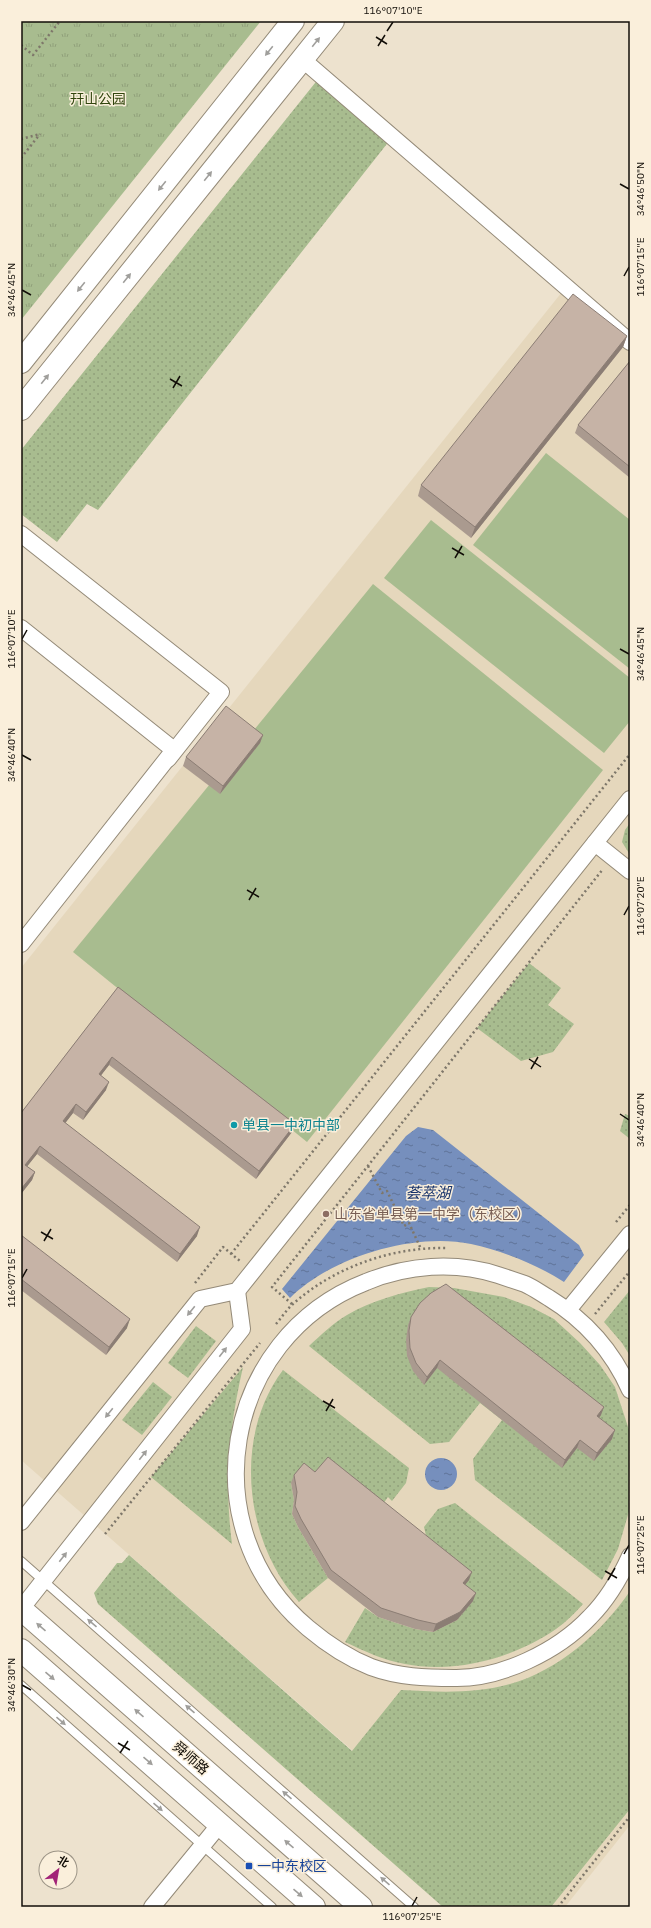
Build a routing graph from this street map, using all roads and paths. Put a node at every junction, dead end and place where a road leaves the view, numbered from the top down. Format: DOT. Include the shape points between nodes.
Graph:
graph roads {
  1 [pos="60,21"];
  2 [pos="294,21"];
  3 [pos="333,21"];
  4 [pos="21,45"];
  5 [pos="302,59"];
  6 [pos="21,139"];
  7 [pos="21,158"];
  8 [pos="630,342"];
  9 [pos="21,362"];
  10 [pos="21,409"];
  11 [pos="21,534"];
  12 [pos="21,628"];
  13 [pos="630,754"];
  14 [pos="167,760"];
  15 [pos="630,799"];
  16 [pos="595,843"];
  17 [pos="604,868"];
  18 [pos="630,871"];
  19 [pos="21,944"];
  20 [pos="368,1166"];
  21 [pos="630,1234"];
  22 [pos="421,1249"];
  23 [pos="231,1254"];
  24 [pos="630,1270"];
  25 [pos="237,1291"];
  26 [pos="568,1310"];
  27 [pos="595,1314"];
  28 [pos="272,1329"];
  29 [pos="262,1341"];
  30 [pos="630,1390"];
  31 [pos="21,1522"];
  32 [pos="105,1534"];
  33 [pos="630,1556"];
  34 [pos="21,1560"];
  35 [pos="44,1581"];
  36 [pos="21,1609"];
  37 [pos="21,1650"];
  38 [pos="21,1686"];
  39 [pos="630,1816"];
  40 [pos="220,1824"];
  41 [pos="152,1907"];
  42 [pos="272,1907"];
  43 [pos="314,1907"];
  44 [pos="361,1907"];
  45 [pos="414,1907"];
  46 [pos="558,1907"];
  1 -- 4 [label="path" via="33,55"];
  2 -- 9 [label="main road, one-way"];
  5 -- 3 [label="main road, one-way"];
  5 -- 8 [label="street"];
  10 -- 5 [label="main road, one-way"];
  6 -- 7 [label="path" via="40,134"];
  11 -- 14 [label="street" via="221,692"];
  12 -- 14 [label="street" via="174,750"];
  13 -- 23 [label="path"];
  14 -- 19 [label="street"];
  15 -- 16 [label="street"];
  16 -- 18 [label="street"];
  16 -- 25 [label="street"];
  17 -- 20 [label="path"];
  20 -- 22 [label="path" via="382,1193 387,1191 404,1226 409,1223"];
  20 -- 28 [label="path" via="272,1287 292,1304"];
  21 -- 26 [label="street"];
  24 -- 27 [label="path"];
  25 -- 31 [label="street, one-way" via="200,1299"];
  35 -- 25 [label="street, one-way" via="242,1329"];
  26 -- 30 [label="street" via="598,1338 622,1372"];
  26 -- 33 [label="street" via="528,1285 483,1270 435,1266 388,1273 344,1290 305,1317 273,1352 250,1394 237,1439 235,1486 244,1533 263,1577 292,1615 328,1645 370,1667 417,1678 464,1678 503,1670 554,1647 590,1617 619,1580"];
  29 -- 32 [label="path"];
  34 -- 35 [label="lane"];
  35 -- 36 [label="street"];
  45 -- 35 [label="lane, one-way"];
  44 -- 36 [label="main road, 舜师路, one-way"];
  37 -- 40 [label="main road, one-way"];
  38 -- 42 [label="lane, one-way"];
  39 -- 46 [label="path"];
  40 -- 41 [label="street"];
  40 -- 43 [label="main road, one-way"];
}
